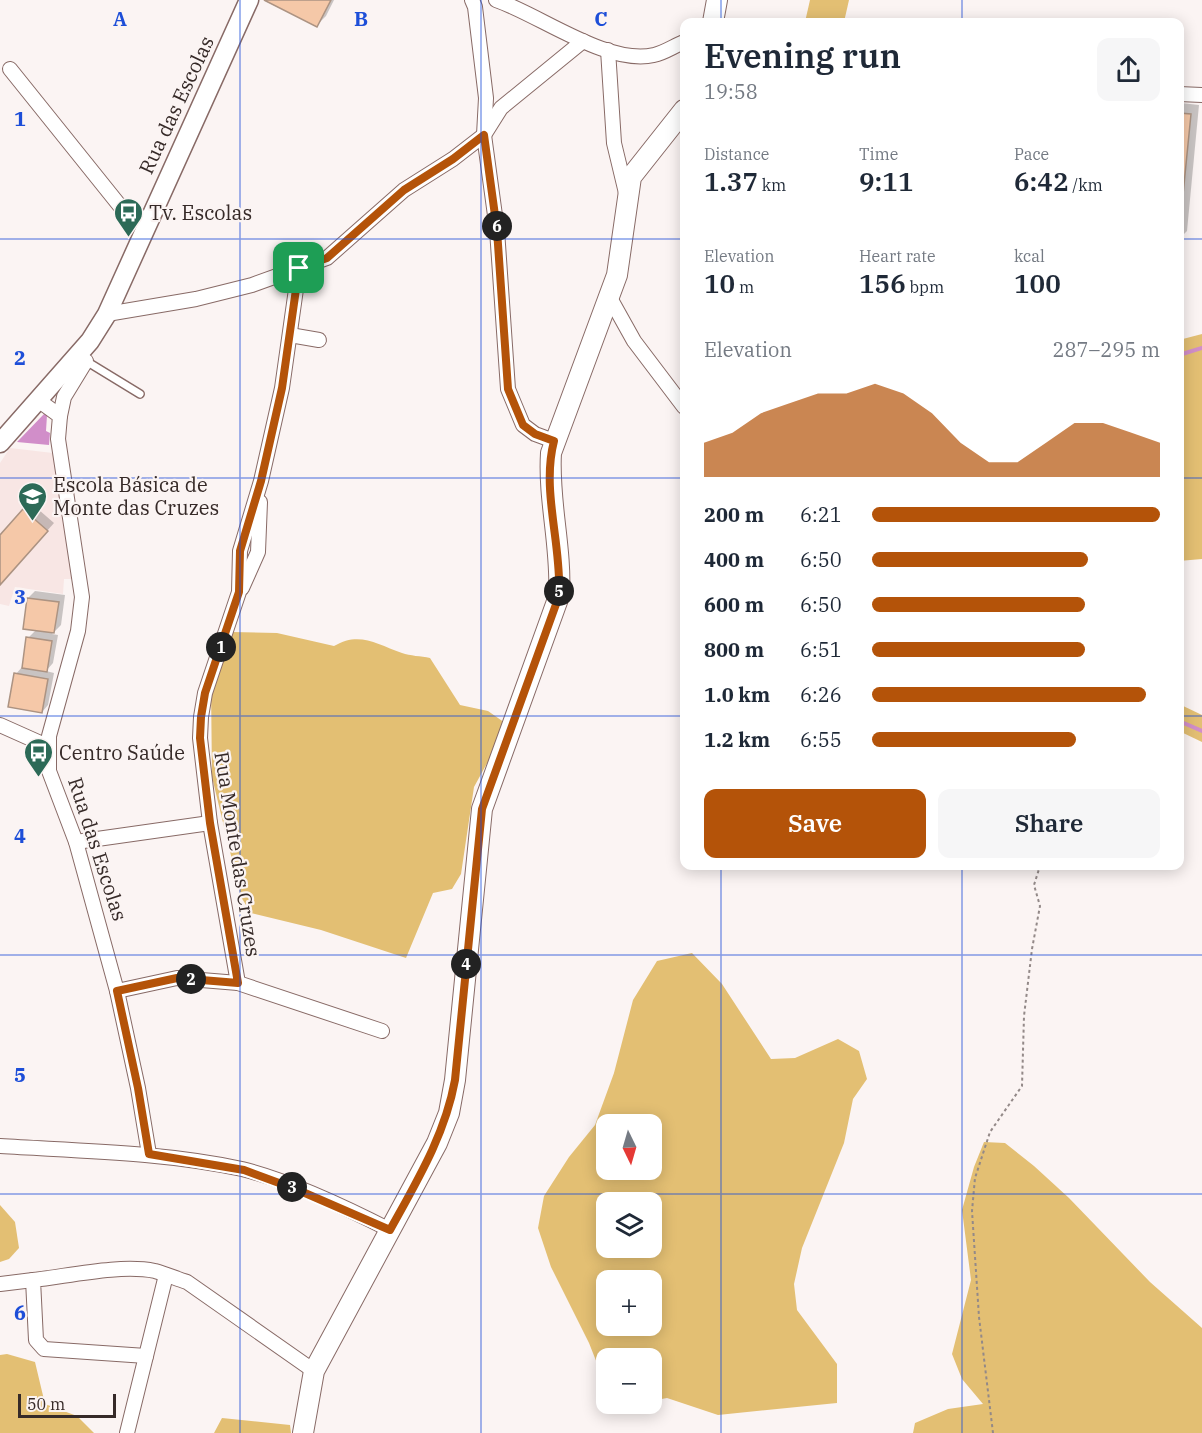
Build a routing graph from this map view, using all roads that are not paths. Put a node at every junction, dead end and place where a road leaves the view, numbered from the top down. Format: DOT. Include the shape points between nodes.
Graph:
graph roads {
  1 [pos="249,0"];
  2 [pos="472,0"];
  3 [pos="496,0"];
  4 [pos="717,0"];
  5 [pos="714,18"];
  6 [pos="583,40"];
  7 [pos="680,44"];
  8 [pos="608,50"];
  9 [pos="10,69"];
  10 [pos="1184,94"];
  11 [pos="1202,95"];
  12 [pos="680,115"];
  13 [pos="484,135"];
  14 [pos="627,195"];
  15 [pos="148,221"];
  16 [pos="299,268"];
  17 [pos="609,298"];
  18 [pos="107,314"];
  19 [pos="290,335"];
  20 [pos="319,340"];
  21 [pos="82,358"];
  22 [pos="140,394"];
  23 [pos="38,400"];
  24 [pos="680,402"];
  25 [pos="60,416"];
  26 [pos="554,441"];
  27 [pos="0,443"];
  28 [pos="0,725"];
  29 [pos="47,746"];
  30 [pos="210,823"];
  31 [pos="76,842"];
  32 [pos="238,983"];
  33 [pos="117,991"];
  34 [pos="382,1031"];
  35 [pos="0,1146"];
  36 [pos="149,1154"];
  37 [pos="390,1230"];
  38 [pos="166,1275"];
  39 [pos="33,1280"];
  40 [pos="0,1284"];
  41 [pos="146,1356"];
  42 [pos="314,1371"];
  43 [pos="127,1433"];
  44 [pos="303,1433"];
  1 -- 15 [label="street, Rua das Escolas"];
  2 -- 13 [label="street" via="486,98"];
  3 -- 6 [label="street"];
  4 -- 5 [label="main road"];
  6 -- 8 [label="street"];
  6 -- 13 [label="street" via="501,108"];
  7 -- 8 [label="street" via="654,55 637,57"];
  8 -- 14 [label="street" via="614,143"];
  9 -- 15 [label="street" via="120,206"];
  10 -- 11 [label="street"];
  12 -- 14 [label="main road" via="635,171"];
  13 -- 16 [label="street" via="404,190 327,258"];
  13 -- 26 [label="street" via="497,230 508,389 523,425"];
  14 -- 17 [label="main road" via="617,275"];
  15 -- 18 [label="street, Rua das Escolas"];
  16 -- 18 [label="street" via="196,299"];
  16 -- 19 [label="street, Rua Monte das Cruzes"];
  17 -- 24 [label="street" via="634,341"];
  17 -- 26 [label="main road"];
  18 -- 21 [label="street, Rua das Escolas"];
  19 -- 20 [label="street"];
  19 -- 30 [label="street, Rua Monte das Cruzes" via="261,481 240,551 239,592 205,693 201,717"];
  21 -- 22 [label="lane"];
  21 -- 23 [label="street, Rua das Escolas"];
  21 -- 25 [label="street, Rua das Escolas"];
  23 -- 25 [label="street"];
  23 -- 27 [label="street, Rua das Escolas"];
  25 -- 29 [label="street, Rua das Escolas" via="58,439 82,597 78,631"];
  26 -- 37 [label="main road" via="550,484 559,596 482,809 449,1113"];
  28 -- 29 [label="street"];
  29 -- 31 [label="street, Rua das Escolas" via="49,771"];
  30 -- 31 [label="street"];
  30 -- 32 [label="street, Rua Monte das Cruzes"];
  31 -- 33 [label="street, Rua das Escolas"];
  32 -- 33 [label="street" via="177,978"];
  32 -- 34 [label="street"];
  33 -- 36 [label="street, Rua das Escolas"];
  35 -- 36 [label="street"];
  36 -- 37 [label="street" via="244,1170"];
  37 -- 42 [label="main road"];
  38 -- 39 [label="street" via="118,1271"];
  38 -- 41 [label="street"];
  38 -- 42 [label="street" via="187,1282"];
  39 -- 40 [label="street"];
  39 -- 41 [label="street" via="36,1340 44,1349"];
  41 -- 43 [label="street"];
  42 -- 44 [label="main road"];
}
